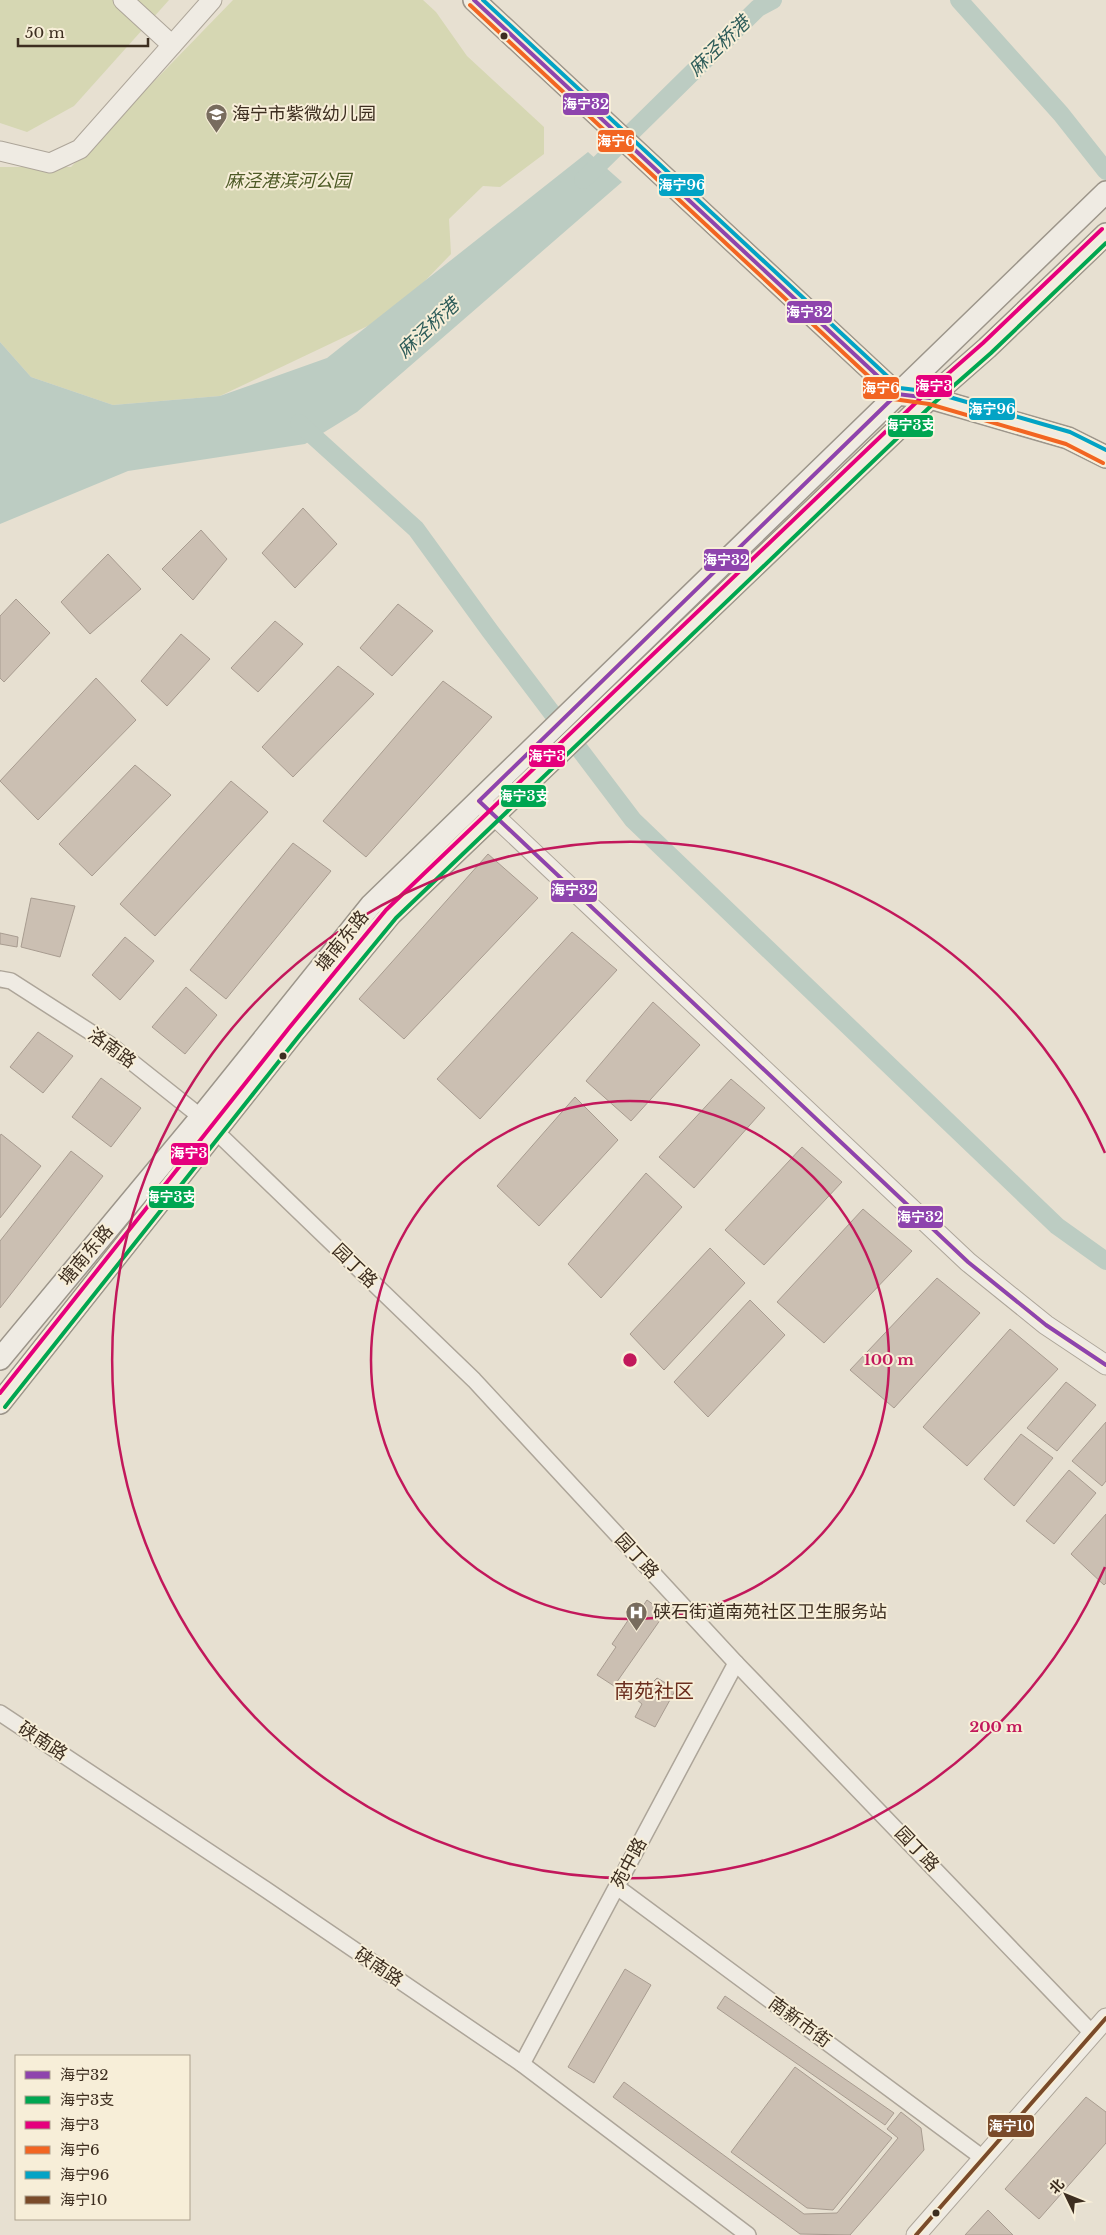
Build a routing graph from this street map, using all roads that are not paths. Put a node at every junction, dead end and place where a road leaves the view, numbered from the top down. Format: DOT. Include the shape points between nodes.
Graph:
graph roads {
  1 [pos="123,0"];
  2 [pos="212,0"];
  3 [pos="474,0"];
  4 [pos="172,45"];
  5 [pos="0,151"];
  6 [pos="1106,192"];
  7 [pos="1106,234"];
  8 [pos="897,394"];
  9 [pos="930,398"];
  10 [pos="1106,456"];
  11 [pos="479,801"];
  12 [pos="494,815"];
  13 [pos="0,979"];
  14 [pos="208,1124"];
  15 [pos="0,1359"];
  16 [pos="1106,1365"];
  17 [pos="0,1403"];
  18 [pos="736,1663"];
  19 [pos="0,1713"];
  20 [pos="616,1886"];
  21 [pos="1106,2018"];
  22 [pos="1092,2034"];
  23 [pos="522,2064"];
  24 [pos="983,2158"];
  25 [pos="748,2235"];
  26 [pos="916,2235"];
  1 -- 4 [label="street"];
  2 -- 4 [label="street"];
  3 -- 8 [label="main road"];
  4 -- 5 [label="street" via="80,149 50,163"];
  6 -- 8 [label="main road, 塘南东路"];
  7 -- 9 [label="main road, 塘南东路"];
  8 -- 9 [label="main road"];
  8 -- 11 [label="main road, 塘南东路"];
  9 -- 10 [label="main road" via="1068,438"];
  9 -- 12 [label="main road, 塘南东路"];
  11 -- 12 [label="street"];
  11 -- 14 [label="main road, 塘南东路" via="371,905"];
  12 -- 14 [label="main road, 塘南东路" via="391,914"];
  12 -- 16 [label="street" via="968,1262 1046,1325"];
  13 -- 14 [label="street, 洛南路" via="12,980 109,1044"];
  14 -- 15 [label="main road, 塘南东路"];
  14 -- 17 [label="main road, 塘南东路"];
  14 -- 18 [label="street, 园丁路" via="474,1380"];
  18 -- 20 [label="street, 苑中路"];
  18 -- 22 [label="street, 园丁路"];
  19 -- 23 [label="street, 硖南路"];
  20 -- 23 [label="street, 苑中路"];
  20 -- 24 [label="street, 南新市街"];
  21 -- 22 [label="street"];
  22 -- 24 [label="street"];
  23 -- 25 [label="street, 硖南路"];
  24 -- 26 [label="street"];
}
